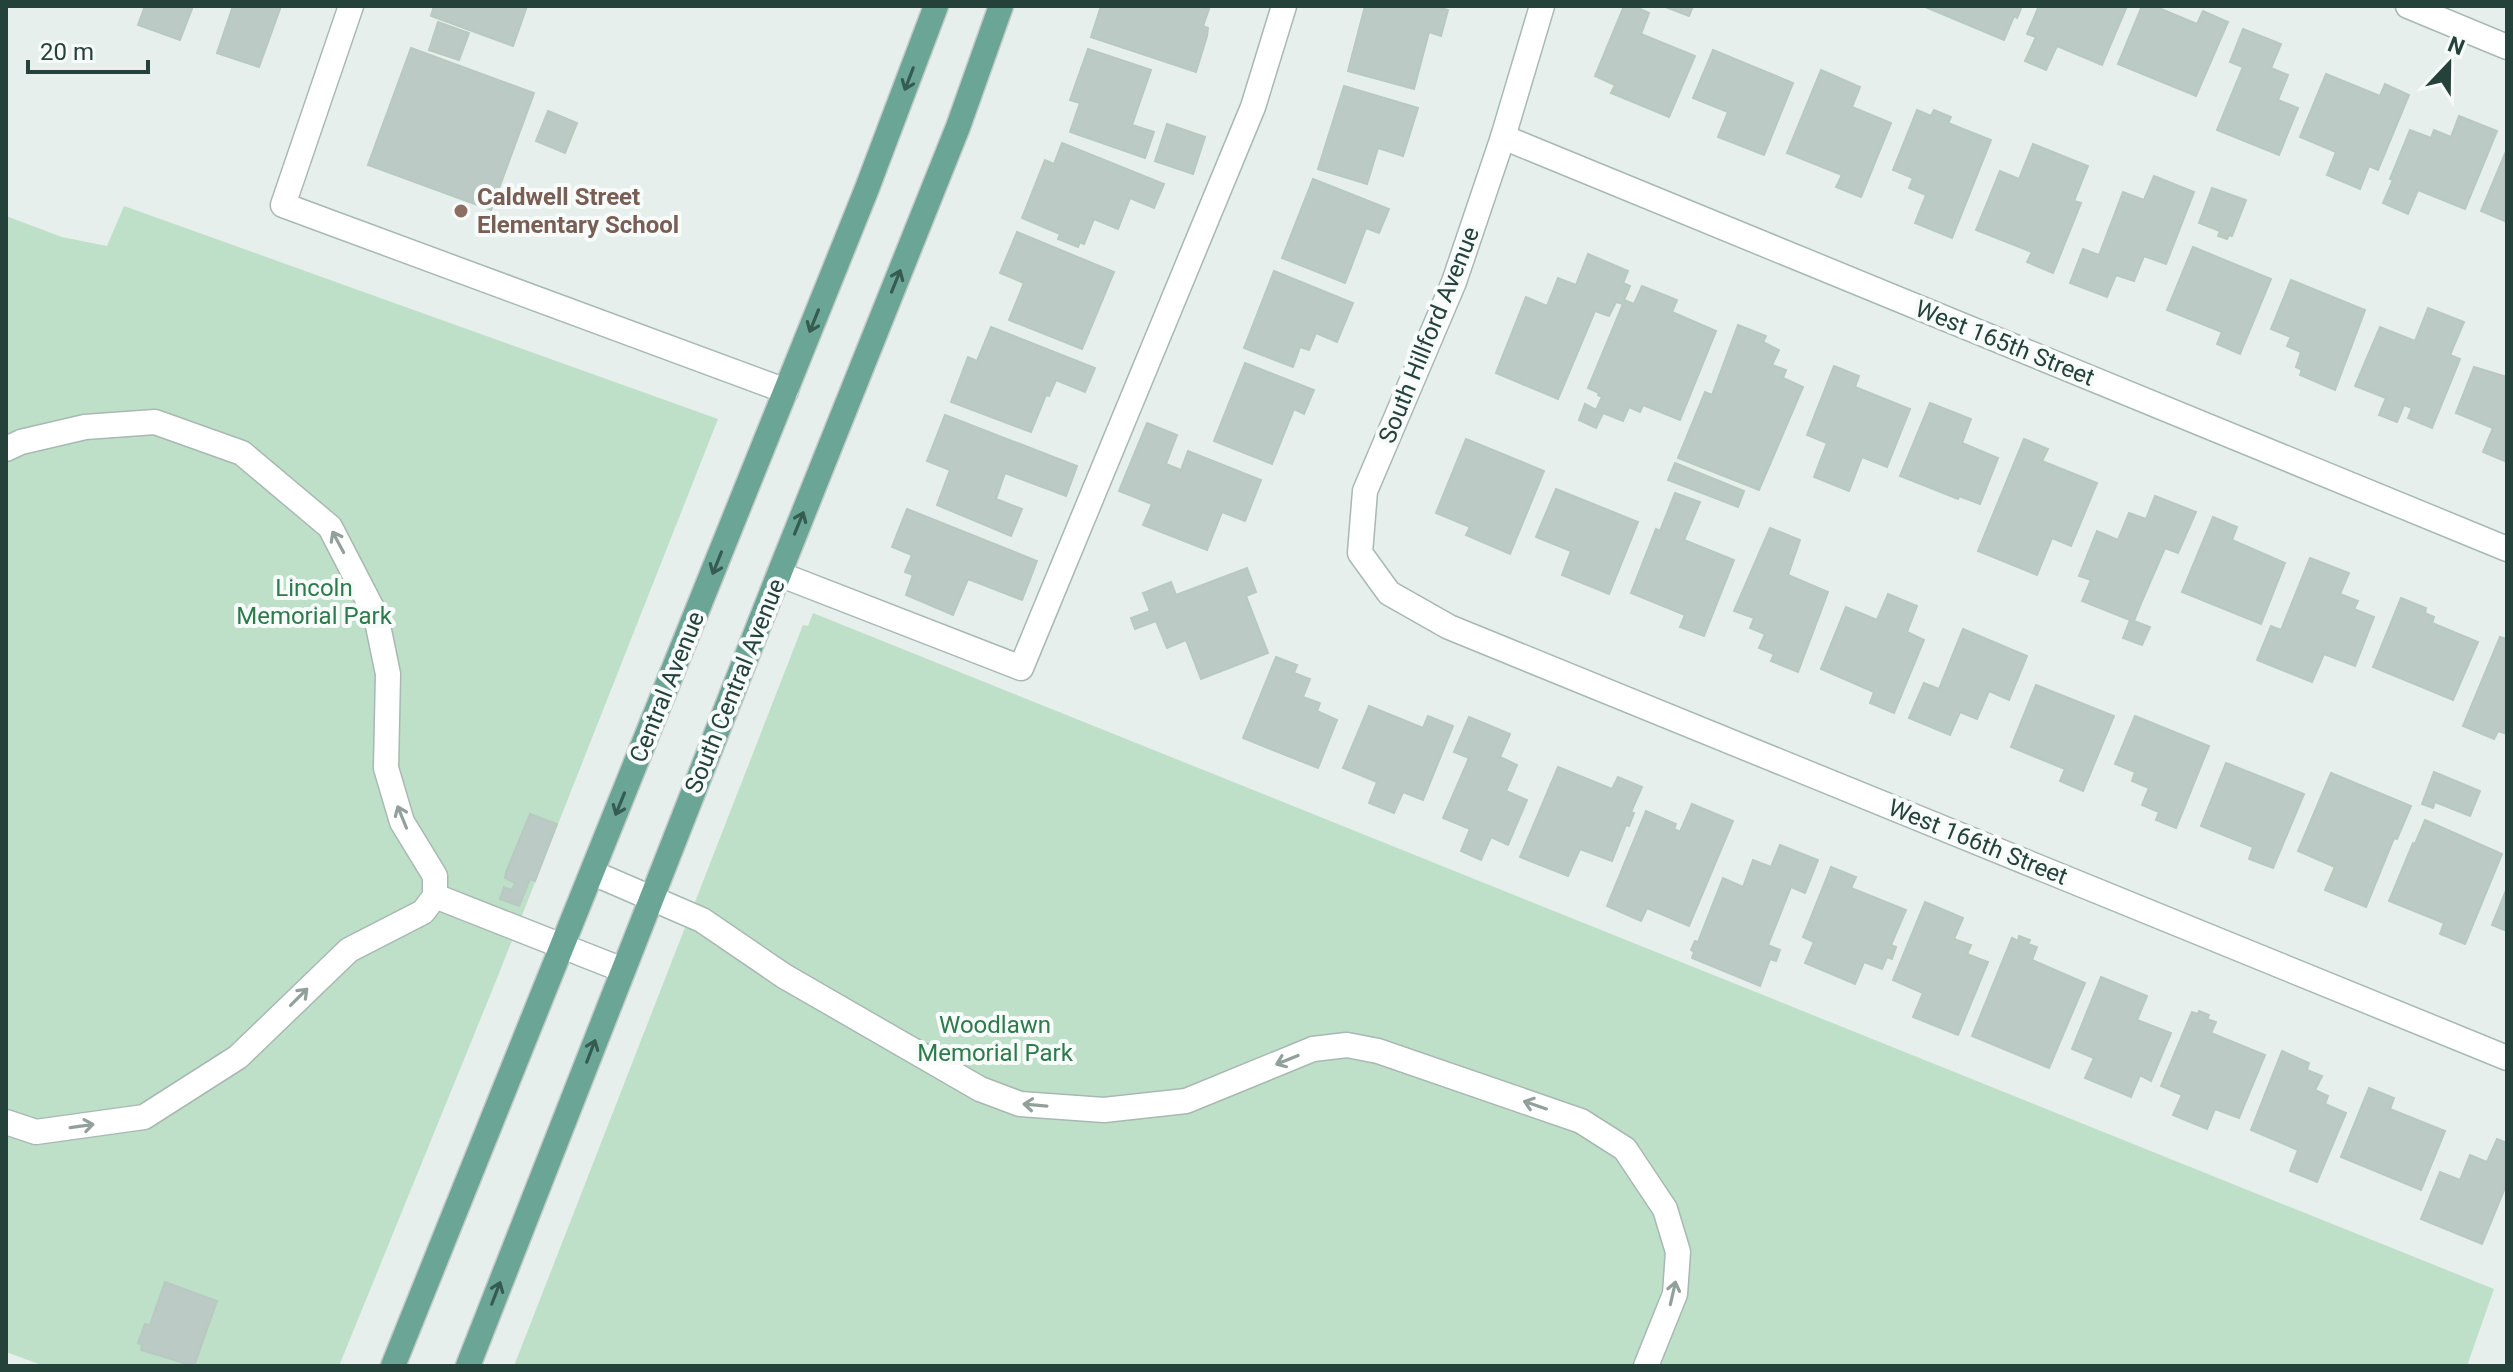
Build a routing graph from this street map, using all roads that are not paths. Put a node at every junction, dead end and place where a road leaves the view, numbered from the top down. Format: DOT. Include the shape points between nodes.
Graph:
graph roads {
  1 [pos="351,6"];
  2 [pos="936,6"];
  3 [pos="1001,6"];
  4 [pos="1284,6"];
  5 [pos="1542,6"];
  6 [pos="2408,6"];
  7 [pos="2507,47"];
  8 [pos="1503,137"];
  9 [pos="786,391"];
  10 [pos="6,449"];
  11 [pos="2507,549"];
  12 [pos="779,574"];
  13 [pos="1449,627"];
  14 [pos="593,873"];
  15 [pos="435,896"];
  16 [pos="651,897"];
  17 [pos="563,947"];
  18 [pos="623,970"];
  19 [pos="2507,1058"];
  20 [pos="6,1122"];
  21 [pos="393,1366"];
  22 [pos="468,1366"];
  23 [pos="1646,1366"];
  1 -- 9 [label="street" via="283,205"];
  2 -- 9 [label="main road, Central Avenue, one-way"];
  12 -- 3 [label="main road, South Central Avenue, one-way"];
  4 -- 12 [label="street" via="1253,107 1021,668"];
  5 -- 8 [label="street, South Hillford Avenue"];
  6 -- 7 [label="street"];
  8 -- 11 [label="street, West 165th Street"];
  8 -- 13 [label="street, South Hillford Avenue" via="1454,282 1365,491 1360,553 1389,593"];
  9 -- 14 [label="main road, Central Avenue, one-way"];
  15 -- 10 [label="street, one-way" via="435,876 402,822 386,768 388,674 376,616 330,527 242,453 155,422 85,427"];
  12 -- 16 [label="main road, South Central Avenue"];
  13 -- 19 [label="street, West 166th Street"];
  14 -- 16 [label="street"];
  14 -- 17 [label="main road, Central Avenue"];
  15 -- 17 [label="street"];
  20 -- 15 [label="street, one-way" via="36,1132 144,1117 238,1057 349,950 423,912"];
  16 -- 18 [label="main road, South Central Avenue"];
  23 -- 16 [label="street, one-way" via="1675,1294 1678,1252 1665,1209 1625,1149 1581,1121 1347,1045 1313,1049 1186,1101 1104,1110 1020,1104 980,1089 784,976 702,920"];
  17 -- 18 [label="street"];
  17 -- 21 [label="main road, Central Avenue"];
  22 -- 18 [label="main road, South Central Avenue, one-way"];
}
